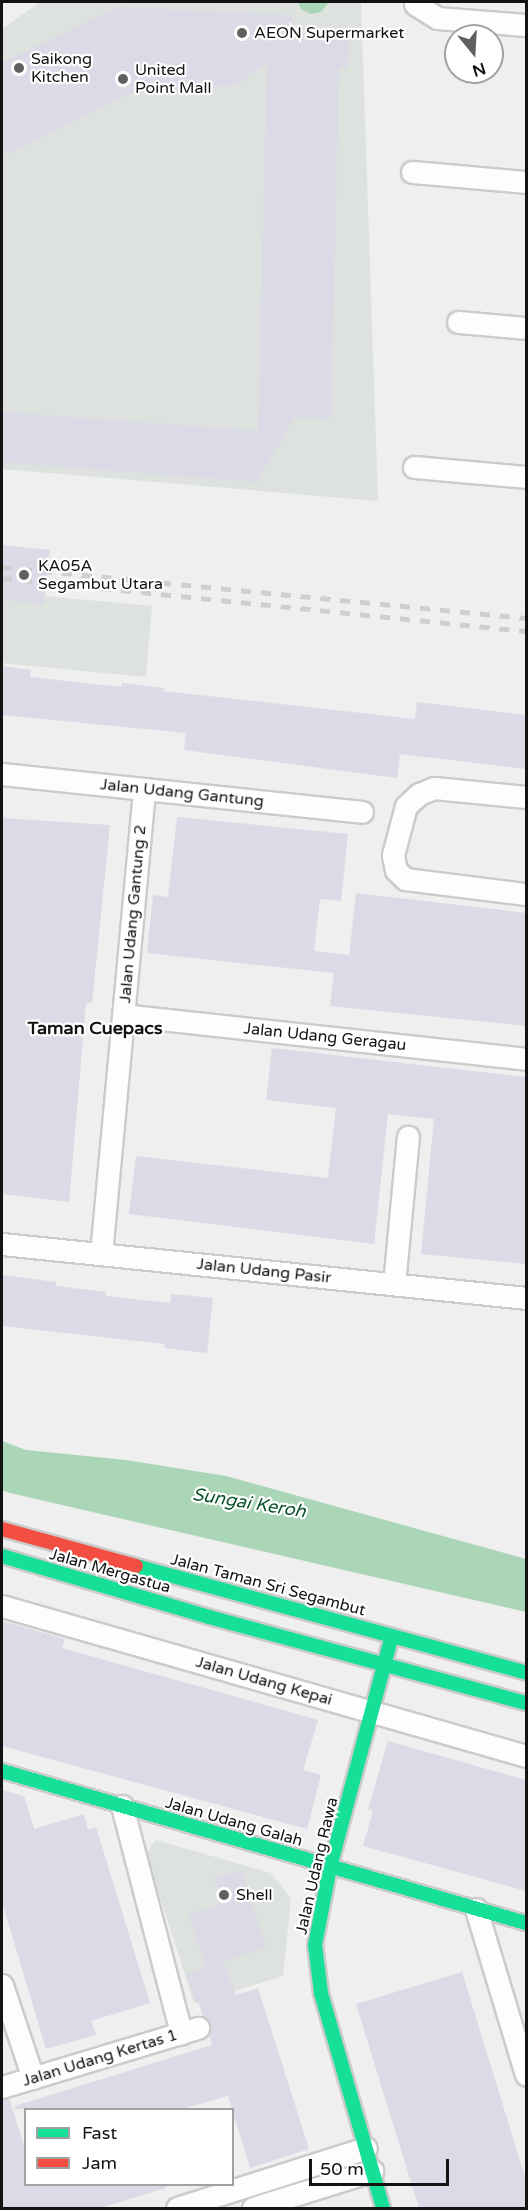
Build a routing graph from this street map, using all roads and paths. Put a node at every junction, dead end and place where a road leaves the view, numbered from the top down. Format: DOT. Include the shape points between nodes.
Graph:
graph roads {
  1 [pos="419,2"];
  2 [pos="526,25"];
  3 [pos="412,171"];
  4 [pos="526,182"];
  5 [pos="458,322"];
  6 [pos="526,328"];
  7 [pos="414,467"];
  8 [pos="526,477"];
  9 [pos="2,774"];
  10 [pos="144,789"];
  11 [pos="526,797"];
  12 [pos="362,812"];
  13 [pos="526,894"];
  14 [pos="123,1015"];
  15 [pos="526,1059"];
  16 [pos="408,1137"];
  17 [pos="2,1244"];
  18 [pos="101,1254"];
  19 [pos="394,1284"];
  20 [pos="526,1298"];
  21 [pos="2,1529"];
  22 [pos="2,1556"];
  23 [pos="2,1606"];
  24 [pos="392,1636"];
  25 [pos="385,1664"];
  26 [pos="526,1673"];
  27 [pos="526,1703"];
  28 [pos="372,1712"];
  29 [pos="526,1756"];
  30 [pos="2,1771"];
  31 [pos="122,1806"];
  32 [pos="330,1867"];
  33 [pos="476,1909"];
  34 [pos="526,1923"];
  35 [pos="2,1985"];
  36 [pos="526,2075"];
  37 [pos="33,2078"];
  38 [pos="2,2087"];
  39 [pos="366,2148"];
  40 [pos="372,2171"];
  41 [pos="177,2208"];
  42 [pos="253,2208"];
  43 [pos="383,2208"];
  1 -- 2 [label="street" via="415,4 437,18"];
  3 -- 4 [label="street"];
  5 -- 6 [label="street"];
  7 -- 8 [label="street"];
  9 -- 10 [label="street, Jalan Udang Gantung"];
  10 -- 12 [label="street, Jalan Udang Gantung"];
  10 -- 14 [label="street, Jalan Udang Gantung 2"];
  11 -- 13 [label="street" via="434,788 419,794 406,806 393,855 396,870 405,879"];
  14 -- 15 [label="street, Jalan Udang Geragau"];
  14 -- 18 [label="street, Jalan Udang Gantung 2"];
  16 -- 19 [label="street"];
  17 -- 18 [label="street, Jalan Udang Pasir"];
  18 -- 19 [label="street, Jalan Udang Pasir"];
  19 -- 20 [label="street, Jalan Udang Pasir"];
  21 -- 24 [label="street, Jalan Taman Sri Segambut"];
  22 -- 25 [label="street, Jalan Mergastua"];
  23 -- 28 [label="street, Jalan Udang Kepai"];
  24 -- 25 [label="street, Jalan Udang Rawa"];
  24 -- 26 [label="street, Jalan Taman Sri Segambut"];
  25 -- 27 [label="street"];
  25 -- 28 [label="street, Jalan Udang Rawa"];
  28 -- 29 [label="street, Jalan Udang Kepai"];
  28 -- 32 [label="street, Jalan Udang Rawa"];
  30 -- 31 [label="street, Jalan Udang Galah"];
  31 -- 32 [label="street, Jalan Udang Galah"];
  31 -- 37 [label="street, Jalan Udang Kertas 1" via="189,2031"];
  32 -- 33 [label="street, Jalan Udang Galah"];
  32 -- 39 [label="street, Jalan Udang Rawa" via="315,1945 321,1992"];
  33 -- 34 [label="street, Jalan Udang Galah"];
  33 -- 36 [label="street"];
  35 -- 37 [label="street"];
  37 -- 38 [label="street, Jalan Udang Kertas 1"];
  39 -- 40 [label="street, Jalan Udang Rawa"];
  39 -- 41 [label="street"];
  40 -- 42 [label="street"];
  40 -- 43 [label="street, Jalan Udang Rawa"];
}
